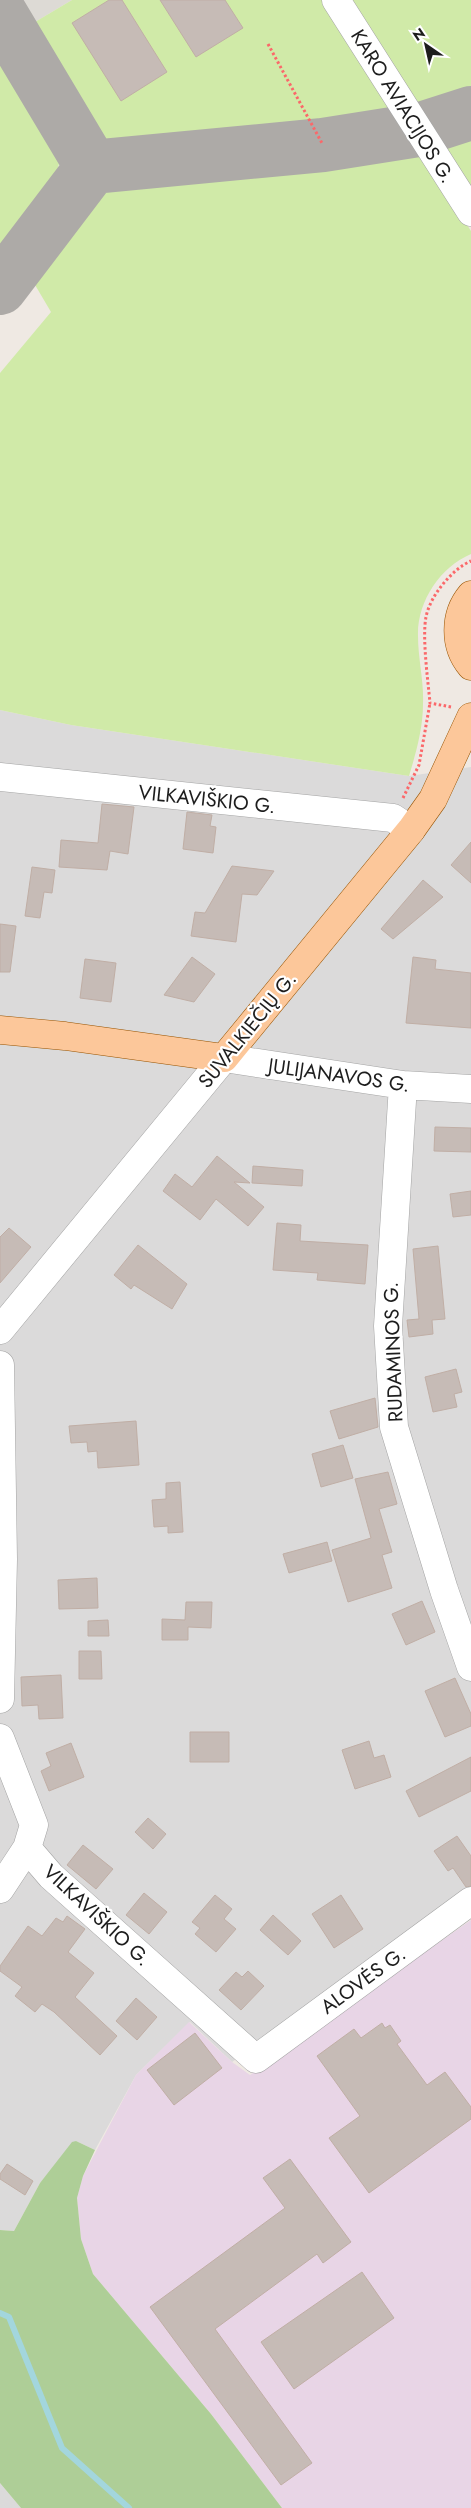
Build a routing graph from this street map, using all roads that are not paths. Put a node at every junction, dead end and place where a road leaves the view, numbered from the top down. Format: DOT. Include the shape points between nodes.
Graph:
graph roads {
  1 [pos="336,0"];
  2 [pos="471,212"];
  3 [pos="471,596"];
  4 [pos="471,666"];
  5 [pos="471,717"];
  6 [pos="0,777"];
  7 [pos="402,824"];
  8 [pos="0,1030"];
  9 [pos="224,1058"];
  10 [pos="403,1085"];
  11 [pos="471,1090"];
  12 [pos="4,1313"];
  13 [pos="0,1365"];
  14 [pos="471,1666"];
  15 [pos="0,1699"];
  16 [pos="0,1738"];
  17 [pos="27,1848"];
  18 [pos="0,1889"];
  19 [pos="471,1901"];
  20 [pos="256,2059"];
  1 -- 2 [label="street, KARO AVIACIJOS G."];
  3 -- 4 [label="main road" via="458,623 460,644"];
  5 -- 7 [label="main road, SUVALKIEČIŲ G." via="433,799"];
  6 -- 7 [label="street, VILKAVIŠKIO G."];
  7 -- 9 [label="main road, SUVALKIEČIŲ G."];
  8 -- 9 [label="main road, JULIJANAVOS G."];
  9 -- 10 [label="street, JULIJANAVOS G."];
  9 -- 12 [label="street, SUVALKIEČIŲ G."];
  10 -- 11 [label="street, JULIJANAVOS G."];
  10 -- 14 [label="street, RUDAMINOS G." via="388,1326 394,1427"];
  13 -- 15 [label="street"];
  16 -- 17 [label="street, VILKAVIŠKIO G." via="34,1824"];
  17 -- 18 [label="street"];
  17 -- 20 [label="street, VILKAVIŠKIO G." via="51,1876"];
  19 -- 20 [label="street, ALOVĖS G."];
}
